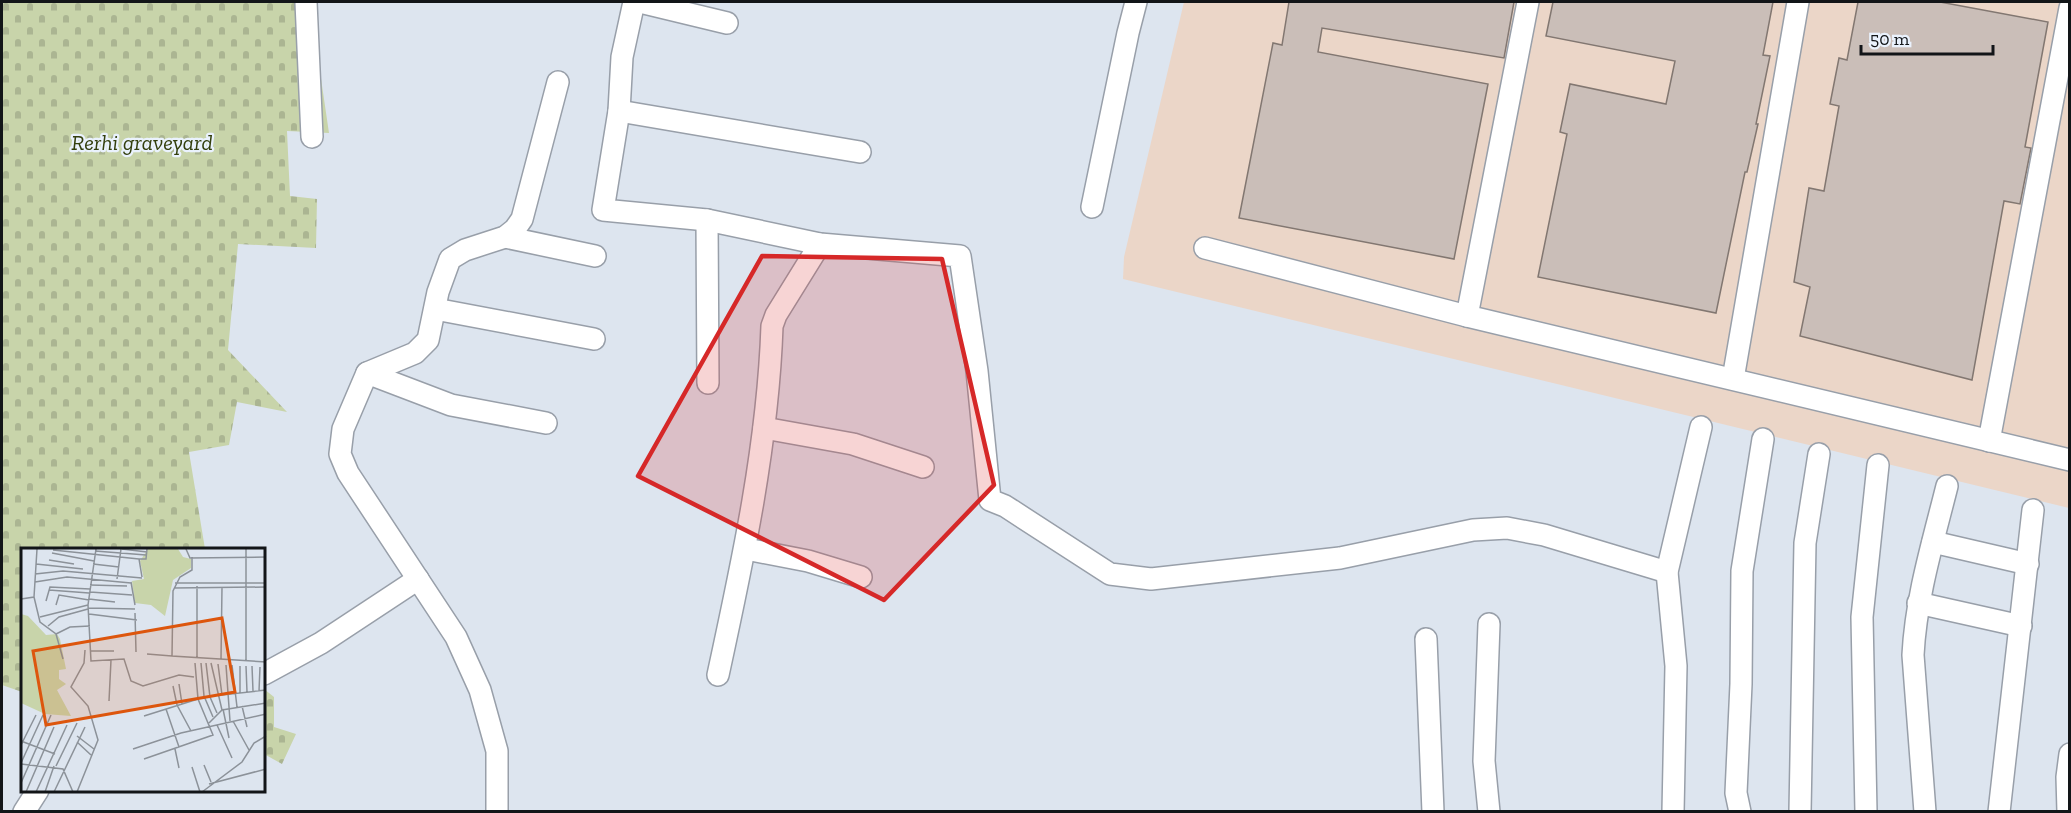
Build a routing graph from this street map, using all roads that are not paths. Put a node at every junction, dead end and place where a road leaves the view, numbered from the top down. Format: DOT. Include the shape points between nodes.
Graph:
graph roads {
  1 [pos="306,2"];
  2 [pos="634,2"];
  3 [pos="640,2"];
  4 [pos="1136,2"];
  5 [pos="1528,2"];
  6 [pos="1798,2"];
  7 [pos="2070,8"];
  8 [pos="727,23"];
  9 [pos="558,82"];
  10 [pos="619,111"];
  11 [pos="312,137"];
  12 [pos="860,152"];
  13 [pos="1092,207"];
  14 [pos="707,220"];
  15 [pos="505,237"];
  16 [pos="820,244"];
  17 [pos="1205,248"];
  18 [pos="595,256"];
  19 [pos="435,309"];
  20 [pos="1467,316"];
  21 [pos="594,339"];
  22 [pos="367,373"];
  23 [pos="1733,380"];
  24 [pos="708,383"];
  25 [pos="546,423"];
  26 [pos="1701,427"];
  27 [pos="764,428"];
  28 [pos="1763,439"];
  29 [pos="1989,441"];
  30 [pos="1819,454"];
  31 [pos="2070,460"];
  32 [pos="1878,465"];
  33 [pos="923,467"];
  34 [pos="1947,486"];
  35 [pos="2033,510"];
  36 [pos="1933,542"];
  37 [pos="746,549"];
  38 [pos="2028,564"];
  39 [pos="1667,572"];
  40 [pos="861,577"];
  41 [pos="418,579"];
  42 [pos="1918,603"];
  43 [pos="1489,624"];
  44 [pos="2021,626"];
  45 [pos="1426,639"];
  46 [pos="266,673"];
  47 [pos="718,675"];
  48 [pos="2070,754"];
  49 [pos="37,792"];
  50 [pos="24,812"];
  51 [pos="497,812"];
  52 [pos="1433,812"];
  53 [pos="1489,812"];
  54 [pos="1672,812"];
  55 [pos="1740,812"];
  56 [pos="1800,812"];
  57 [pos="1866,812"];
  58 [pos="1925,812"];
  59 [pos="1999,812"];
  60 [pos="2068,812"];
  1 -- 11 [label="street"];
  2 -- 10 [label="street" via="622,57"];
  3 -- 8 [label="street"];
  4 -- 13 [label="street"];
  5 -- 20 [label="street"];
  6 -- 23 [label="street"];
  7 -- 29 [label="street"];
  9 -- 15 [label="street" via="522,219"];
  10 -- 12 [label="street"];
  10 -- 14 [label="street" via="603,210"];
  14 -- 16 [label="street"];
  14 -- 24 [label="street"];
  15 -- 18 [label="street"];
  15 -- 19 [label="street" via="465,250 450,260"];
  16 -- 27 [label="street" via="772,327"];
  16 -- 39 [label="street" via="960,256 990,500 1110,574 1151,579 1340,558 1473,530 1507,528 1544,535"];
  17 -- 20 [label="street"];
  19 -- 21 [label="street"];
  19 -- 22 [label="street" via="428,340 415,353"];
  20 -- 23 [label="street"];
  22 -- 25 [label="street" via="451,405"];
  22 -- 41 [label="street" via="342,429 340,454 348,473"];
  23 -- 29 [label="street"];
  26 -- 39 [label="street"];
  27 -- 33 [label="street" via="853,444"];
  27 -- 37 [label="street"];
  28 -- 55 [label="street" via="1742,571 1736,793"];
  29 -- 31 [label="street"];
  30 -- 56 [label="street" via="1805,543"];
  32 -- 57 [label="street" via="1863,617"];
  34 -- 36 [label="street"];
  35 -- 38 [label="street"];
  36 -- 38 [label="street"];
  36 -- 42 [label="street"];
  37 -- 40 [label="street" via="808,561"];
  37 -- 47 [label="street"];
  38 -- 44 [label="street"];
  39 -- 54 [label="street" via="1676,666"];
  41 -- 46 [label="street" via="321,643"];
  41 -- 51 [label="street" via="456,637 480,690 497,751"];
  42 -- 44 [label="street"];
  42 -- 58 [label="street" via="1913,655"];
  43 -- 53 [label="street" via="1484,761"];
  44 -- 59 [label="street"];
  45 -- 52 [label="street"];
  48 -- 60 [label="street"];
  49 -- 50 [label="street"];
}
